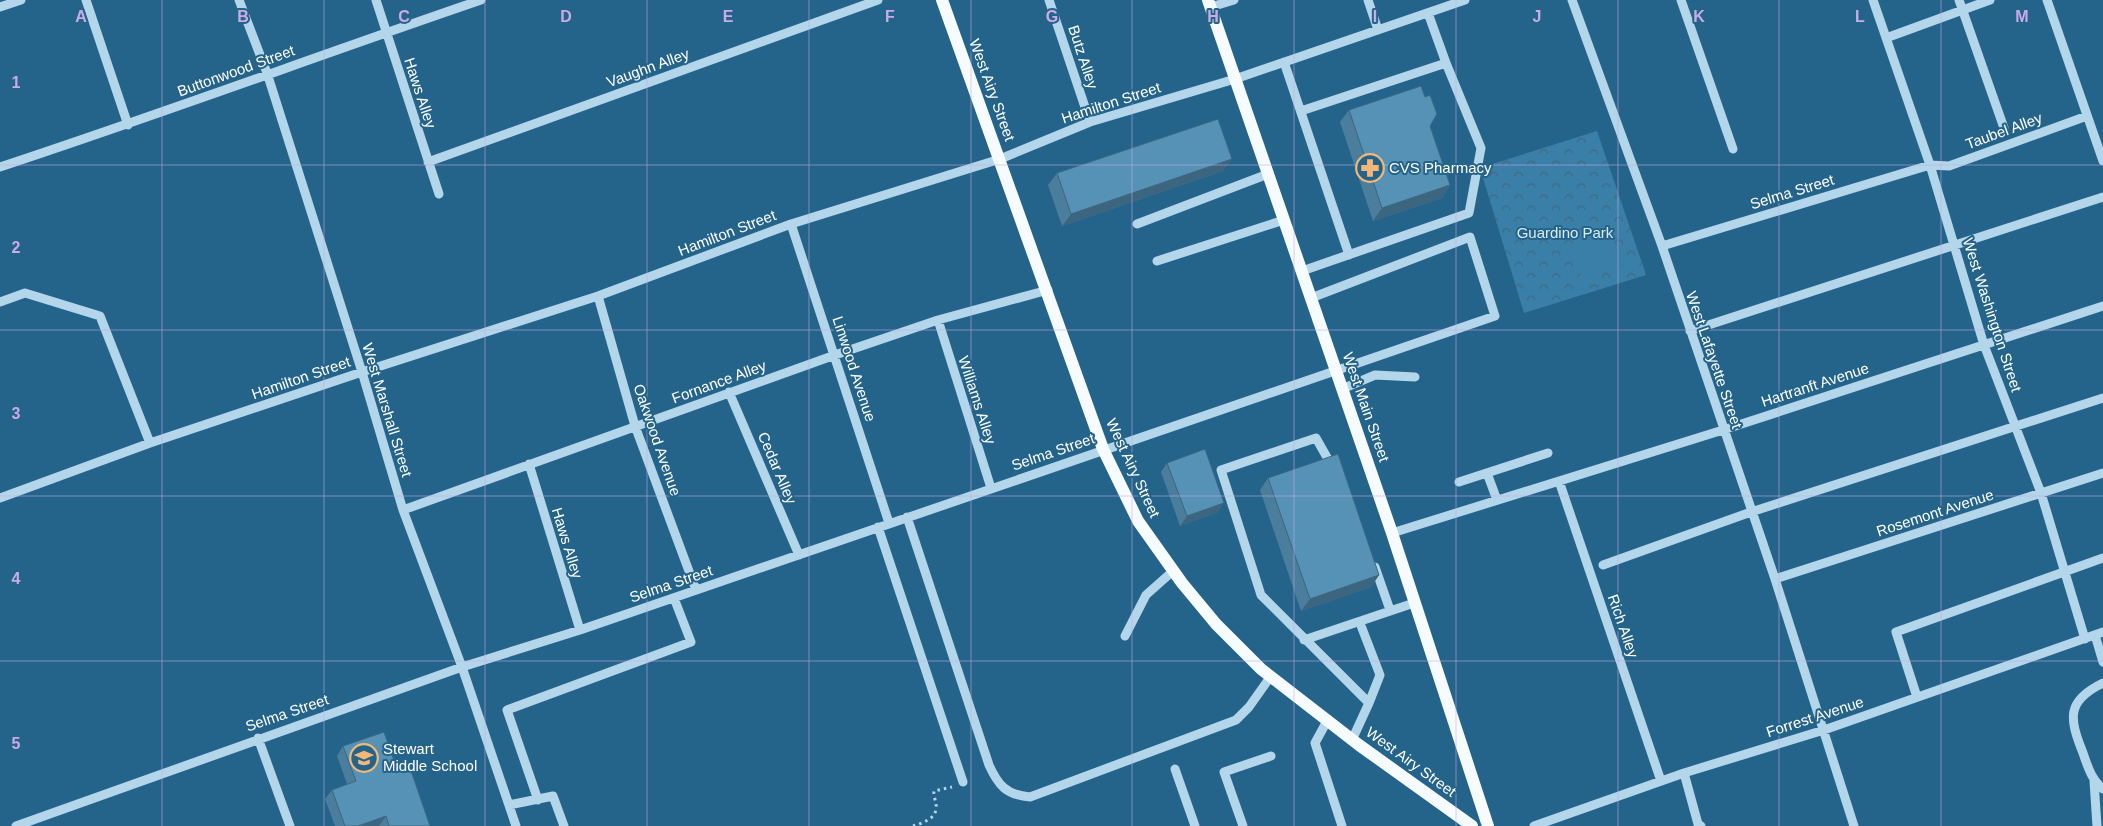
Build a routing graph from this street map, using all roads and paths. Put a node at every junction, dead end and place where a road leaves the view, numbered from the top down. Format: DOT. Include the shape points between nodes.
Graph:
graph roads {
  1 [pos="21,0"];
  2 [pos="86,0"];
  3 [pos="239,0"];
  4 [pos="376,0"];
  5 [pos="478,0"];
  6 [pos="878,0"];
  7 [pos="942,0"];
  8 [pos="1049,0"];
  9 [pos="1234,0"];
  10 [pos="1368,0"];
  11 [pos="1465,0"];
  12 [pos="1572,0"];
  13 [pos="1681,0"];
  14 [pos="1873,0"];
  15 [pos="1959,0"];
  16 [pos="1990,0"];
  17 [pos="2047,0"];
  18 [pos="1210,4"];
  19 [pos="0,7"];
  20 [pos="1962,10"];
  21 [pos="1428,12"];
  22 [pos="1378,30"];
  23 [pos="387,32"];
  24 [pos="1886,38"];
  25 [pos="1284,62"];
  26 [pos="1446,63"];
  27 [pos="267,73"];
  28 [pos="1235,79"];
  29 [pos="1301,111"];
  30 [pos="2087,116"];
  31 [pos="1090,122"];
  32 [pos="128,125"];
  33 [pos="2004,128"];
  34 [pos="1733,149"];
  35 [pos="1000,159"];
  36 [pos="2103,161"];
  37 [pos="428,162"];
  38 [pos="1930,165"];
  39 [pos="0,167"];
  40 [pos="1268,174"];
  41 [pos="438,194"];
  42 [pos="2103,197"];
  43 [pos="1284,220"];
  44 [pos="791,224"];
  45 [pos="1137,224"];
  46 [pos="1662,246"];
  47 [pos="1954,246"];
  48 [pos="1350,254"];
  49 [pos="1157,261"];
  50 [pos="1302,271"];
  51 [pos="1048,290"];
  52 [pos="598,296"];
  53 [pos="1311,298"];
  54 [pos="0,302"];
  55 [pos="2103,306"];
  56 [pos="938,320"];
  57 [pos="1690,332"];
  58 [pos="1984,346"];
  59 [pos="835,355"];
  60 [pos="1336,371"];
  61 [pos="362,372"];
  62 [pos="1415,377"];
  63 [pos="1342,389"];
  64 [pos="729,392"];
  65 [pos="2103,398"];
  66 [pos="635,426"];
  67 [pos="2015,426"];
  68 [pos="1723,430"];
  69 [pos="150,443"];
  70 [pos="1103,449"];
  71 [pos="1548,453"];
  72 [pos="529,464"];
  73 [pos="1487,473"];
  74 [pos="2103,473"];
  75 [pos="1340,479"];
  76 [pos="1559,480"];
  77 [pos="1459,482"];
  78 [pos="991,488"];
  79 [pos="2041,493"];
  80 [pos="0,498"];
  81 [pos="1497,500"];
  82 [pos="403,510"];
  83 [pos="1751,512"];
  84 [pos="908,517"];
  85 [pos="889,523"];
  86 [pos="878,527"];
  87 [pos="1392,533"];
  88 [pos="799,555"];
  89 [pos="1372,557"];
  90 [pos="2103,558"];
  91 [pos="1603,565"];
  92 [pos="1173,571"];
  93 [pos="2065,572"];
  94 [pos="1775,580"];
  95 [pos="696,590"];
  96 [pos="674,598"];
  97 [pos="1414,603"];
  98 [pos="1390,610"];
  99 [pos="1360,623"];
  100 [pos="580,630"];
  101 [pos="2099,634"];
  102 [pos="1125,636"];
  103 [pos="2086,639"];
  104 [pos="1304,640"];
  105 [pos="2103,662"];
  106 [pos="462,666"];
  107 [pos="1271,676"];
  108 [pos="2103,683"];
  109 [pos="1917,697"];
  110 [pos="1369,703"];
  111 [pos="1327,721"];
  112 [pos="1824,730"];
  113 [pos="258,738"];
  114 [pos="1352,740"];
  115 [pos="1271,756"];
  116 [pos="1175,769"];
  117 [pos="1684,772"];
  118 [pos="1661,781"];
  119 [pos="2094,781"];
  120 [pos="963,782"];
  121 [pos="2103,789"];
  122 [pos="538,800"];
  123 [pos="509,805"];
  124 [pos="1698,825"];
  125 [pos="16,826"];
  126 [pos="290,826"];
  127 [pos="516,826"];
  128 [pos="564,826"];
  129 [pos="913,826"];
  130 [pos="1195,826"];
  131 [pos="1243,826"];
  132 [pos="1342,826"];
  133 [pos="1472,826"];
  134 [pos="1488,826"];
  135 [pos="1534,826"];
  136 [pos="1854,826"];
  137 [pos="2097,826"];
  1 -- 19 [label="street"];
  2 -- 32 [label="street"];
  3 -- 27 [label="street, West Marshall Street"];
  4 -- 23 [label="street, Haws Alley"];
  5 -- 23 [label="street, Buttonwood Street"];
  6 -- 37 [label="street, Vaughn Alley"];
  7 -- 35 [label="main road, West Airy Street"];
  8 -- 31 [label="street, Butz Alley"];
  9 -- 18 [label="street"];
  10 -- 22 [label="street"];
  11 -- 21 [label="street, Hamilton Street"];
  12 -- 46 [label="street, West Lafayette Street"];
  13 -- 34 [label="street"];
  14 -- 24 [label="street, West Washington Street"];
  15 -- 20 [label="street"];
  16 -- 20 [label="street"];
  17 -- 30 [label="street"];
  18 -- 28 [label="main road, West Main Street"];
  20 -- 24 [label="street"];
  20 -- 33 [label="street"];
  21 -- 22 [label="street, Hamilton Street"];
  21 -- 26 [label="street"];
  22 -- 25 [label="street, Hamilton Street"];
  23 -- 27 [label="street, Buttonwood Street"];
  23 -- 37 [label="street, Haws Alley"];
  24 -- 38 [label="street, West Washington Street"];
  25 -- 28 [label="street, Hamilton Street"];
  25 -- 29 [label="street"];
  26 -- 29 [label="street"];
  26 -- 48 [label="street" via="1481,148 1469,213"];
  27 -- 32 [label="street, Buttonwood Street"];
  27 -- 61 [label="street, West Marshall Street"];
  28 -- 31 [label="street, Hamilton Street"];
  28 -- 40 [label="main road, West Main Street"];
  29 -- 48 [label="street"];
  30 -- 36 [label="street"];
  30 -- 38 [label="street, Taubel Alley" via="1949,166"];
  31 -- 35 [label="street, Hamilton Street"];
  32 -- 39 [label="street, Buttonwood Street"];
  35 -- 44 [label="street, Hamilton Street"];
  35 -- 51 [label="main road, West Airy Street"];
  37 -- 41 [label="street, Haws Alley"];
  38 -- 46 [label="street, Selma Street"];
  38 -- 47 [label="street, West Washington Street"];
  40 -- 43 [label="main road, West Main Street"];
  40 -- 45 [label="street"];
  42 -- 47 [label="street"];
  43 -- 49 [label="street"];
  43 -- 50 [label="main road, West Main Street"];
  44 -- 52 [label="street, Hamilton Street"];
  44 -- 59 [label="street, Linwood Avenue"];
  46 -- 57 [label="street, West Lafayette Street"];
  47 -- 57 [label="street"];
  47 -- 58 [label="street, West Washington Street"];
  48 -- 50 [label="street"];
  50 -- 53 [label="main road, West Main Street"];
  51 -- 56 [label="street, Fornance Alley"];
  51 -- 70 [label="main road, West Airy Street"];
  52 -- 61 [label="street, Hamilton Street"];
  52 -- 66 [label="street, Oakwood Avenue"];
  53 -- 60 [label="main road, West Main Street"];
  53 -- 60 [label="street, Selma Street" via="1470,237 1495,316"];
  54 -- 69 [label="street" via="25,293 100,316"];
  55 -- 58 [label="street, Hartranft Avenue"];
  56 -- 59 [label="street, Fornance Alley"];
  56 -- 78 [label="street, Williams Alley"];
  57 -- 68 [label="street, West Lafayette Street"];
  58 -- 67 [label="street, West Washington Street"];
  58 -- 68 [label="street, Hartranft Avenue"];
  59 -- 64 [label="street, Fornance Alley"];
  59 -- 85 [label="street, Linwood Avenue"];
  60 -- 63 [label="main road, West Main Street"];
  60 -- 70 [label="street, Selma Street"];
  61 -- 69 [label="street, Hamilton Street"];
  61 -- 82 [label="street, West Marshall Street"];
  62 -- 63 [label="street" via="1374,375"];
  63 -- 87 [label="main road, West Main Street"];
  64 -- 66 [label="street, Fornance Alley"];
  64 -- 88 [label="street, Cedar Alley"];
  65 -- 67 [label="street"];
  66 -- 72 [label="street, Fornance Alley"];
  66 -- 95 [label="street, Oakwood Avenue"];
  67 -- 79 [label="street, West Washington Street"];
  67 -- 83 [label="street"];
  68 -- 76 [label="street, Hartranft Avenue"];
  68 -- 83 [label="street, West Lafayette Street"];
  69 -- 80 [label="street, Hamilton Street"];
  70 -- 78 [label="street, Selma Street"];
  70 -- 92 [label="main road, West Airy Street" via="1138,521"];
  71 -- 73 [label="street"];
  72 -- 82 [label="street, Fornance Alley"];
  72 -- 100 [label="street, Haws Alley"];
  73 -- 77 [label="street"];
  73 -- 81 [label="street"];
  74 -- 79 [label="street, Rosemont Avenue"];
  75 -- 104 [label="street" via="1316,438 1221,470 1261,595"];
  76 -- 81 [label="street, Hartranft Avenue"];
  76 -- 118 [label="street, Rich Alley"];
  78 -- 84 [label="street, Selma Street"];
  79 -- 93 [label="street, West Washington Street"];
  79 -- 94 [label="street, Rosemont Avenue"];
  81 -- 87 [label="street, Hartranft Avenue"];
  82 -- 106 [label="street, West Marshall Street"];
  83 -- 91 [label="street"];
  83 -- 94 [label="street, West Lafayette Street"];
  84 -- 85 [label="street, Selma Street"];
  84 -- 107 [label="street" via="989,765 1006,791 1017,796 1030,797 1236,720"];
  85 -- 86 [label="street, Selma Street"];
  86 -- 88 [label="street, Selma Street"];
  86 -- 120 [label="street"];
  87 -- 97 [label="main road, West Main Street"];
  88 -- 95 [label="street, Selma Street"];
  89 -- 98 [label="street"];
  90 -- 93 [label="street"];
  92 -- 102 [label="street" via="1146,595"];
  92 -- 107 [label="main road, West Airy Street" via="1216,624"];
  93 -- 103 [label="street, West Washington Street"];
  93 -- 109 [label="street" via="1896,632"];
  94 -- 112 [label="street, West Lafayette Street"];
  95 -- 96 [label="street, Selma Street"];
  96 -- 100 [label="street, Selma Street"];
  96 -- 122 [label="street" via="691,642 507,710"];
  97 -- 98 [label="street"];
  97 -- 134 [label="main road, West Main Street"];
  98 -- 99 [label="street"];
  99 -- 104 [label="street"];
  99 -- 110 [label="street" via="1380,674"];
  100 -- 106 [label="street, Selma Street"];
  101 -- 103 [label="street, Forrest Avenue"];
  101 -- 105 [label="street"];
  103 -- 109 [label="street, Forrest Avenue"];
  104 -- 110 [label="street"];
  106 -- 113 [label="street, Selma Street"];
  106 -- 123 [label="street, West Marshall Street"];
  107 -- 111 [label="main road, West Airy Street"];
  108 -- 119 [label="street" via="2081,696 2074,709 2073,727"];
  109 -- 112 [label="street, Forrest Avenue"];
  110 -- 114 [label="street"];
  111 -- 114 [label="main road, West Airy Street"];
  111 -- 132 [label="street" via="1315,743"];
  112 -- 117 [label="street, Forrest Avenue"];
  112 -- 136 [label="street, West Lafayette Street"];
  113 -- 125 [label="street, Selma Street"];
  113 -- 126 [label="street"];
  114 -- 133 [label="main road, West Airy Street"];
  115 -- 131 [label="street" via="1224,772"];
  116 -- 130 [label="street"];
  117 -- 118 [label="street, Forrest Avenue"];
  117 -- 124 [label="street"];
  118 -- 135 [label="street, Forrest Avenue"];
  119 -- 121 [label="street"];
  119 -- 137 [label="street"];
  120 -- 129 [label="path" via="934,791 935,814"];
  122 -- 123 [label="street"];
  122 -- 128 [label="street" via="553,796"];
  123 -- 127 [label="street, West Marshall Street"];
}
